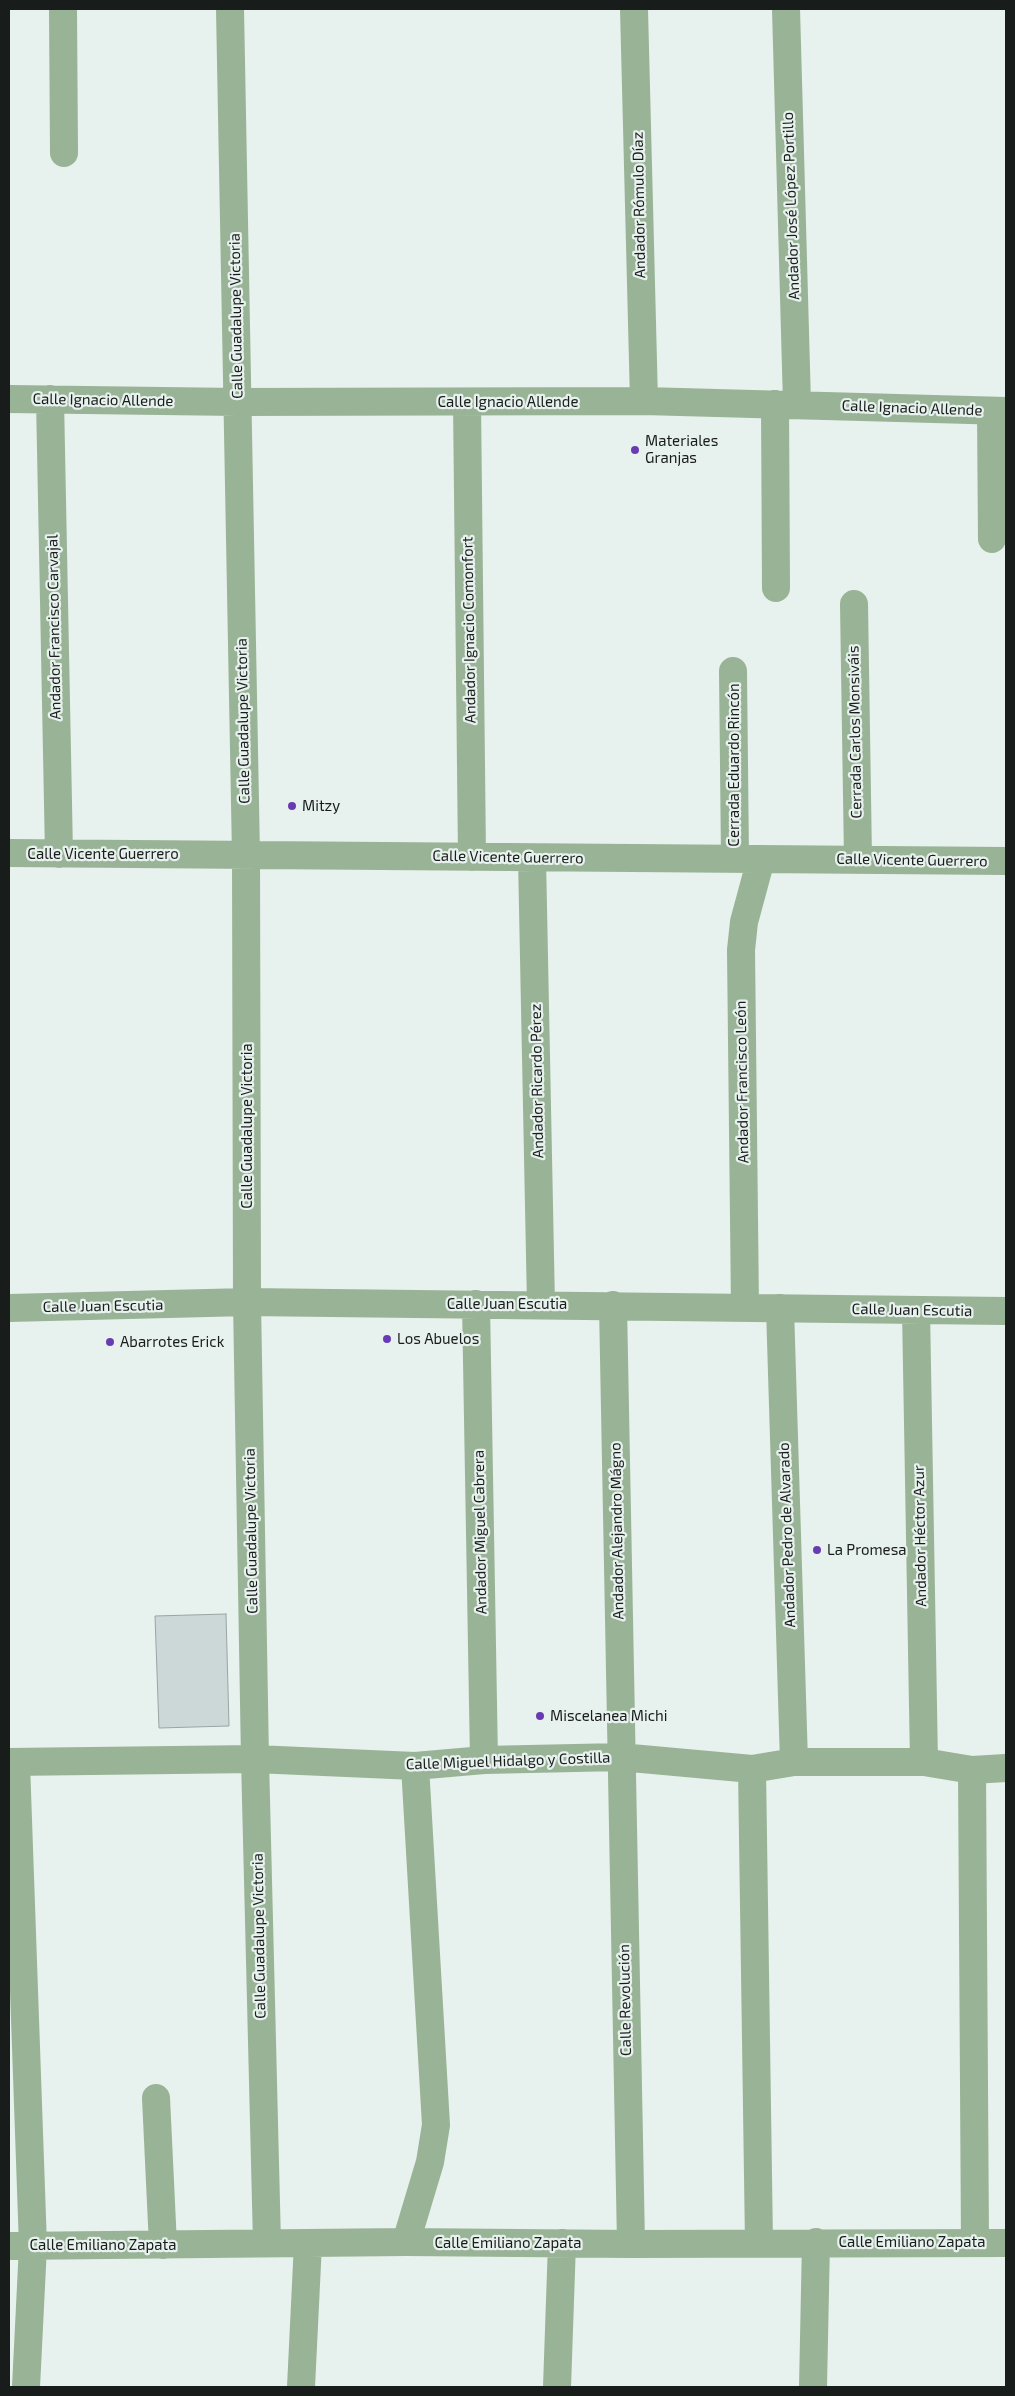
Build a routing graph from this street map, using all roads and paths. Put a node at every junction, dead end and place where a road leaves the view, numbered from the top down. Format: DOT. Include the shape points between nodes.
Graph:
graph roads {
  1 [pos="63,9"];
  2 [pos="230,9"];
  3 [pos="634,9"];
  4 [pos="786,9"];
  5 [pos="64,153"];
  6 [pos="9,399"];
  7 [pos="50,400"];
  8 [pos="644,401"];
  9 [pos="238,402"];
  10 [pos="467,403"];
  11 [pos="786,404"];
  12 [pos="999,411"];
  13 [pos="992,539"];
  14 [pos="776,588"];
  15 [pos="854,604"];
  16 [pos="733,671"];
  17 [pos="9,853"];
  18 [pos="59,854"];
  19 [pos="246,855"];
  20 [pos="472,857"];
  21 [pos="532,858"];
  22 [pos="748,859"];
  23 [pos="858,859"];
  24 [pos="1006,861"];
  25 [pos="247,1302"];
  26 [pos="476,1304"];
  27 [pos="541,1304"];
  28 [pos="613,1305"];
  29 [pos="9,1308"];
  30 [pos="745,1308"];
  31 [pos="780,1308"];
  32 [pos="916,1310"];
  33 [pos="1006,1311"];
  34 [pos="620,1757"];
  35 [pos="255,1759"];
  36 [pos="484,1760"];
  37 [pos="794,1762"];
  38 [pos="924,1762"];
  39 [pos="12,1763"];
  40 [pos="415,1766"];
  41 [pos="1006,1768"];
  42 [pos="752,1769"];
  43 [pos="972,1770"];
  44 [pos="156,2098"];
  45 [pos="406,2242"];
  46 [pos="760,2242"];
  47 [pos="816,2242"];
  48 [pos="975,2242"];
  49 [pos="267,2243"];
  50 [pos="308,2243"];
  51 [pos="562,2243"];
  52 [pos="1006,2243"];
  53 [pos="631,2244"];
  54 [pos="163,2245"];
  55 [pos="21,2246"];
  56 [pos="26,2387"];
  57 [pos="301,2387"];
  58 [pos="557,2387"];
  59 [pos="812,2387"];
  1 -- 5 [label="street"];
  2 -- 9 [label="street, Calle Guadalupe Victoria"];
  3 -- 8 [label="street, Andador Rómulo Díaz"];
  4 -- 11 [label="street, Andador José López Portillo"];
  6 -- 7 [label="street, Calle Ignacio Allende"];
  7 -- 9 [label="street, Calle Ignacio Allende"];
  7 -- 18 [label="street, Andador Francisco Carvajal"];
  8 -- 10 [label="street, Calle Ignacio Allende"];
  8 -- 11 [label="street, Calle Ignacio Allende"];
  9 -- 10 [label="street, Calle Ignacio Allende"];
  9 -- 19 [label="street, Calle Guadalupe Victoria"];
  10 -- 20 [label="street, Andador Ignacio Comonfort"];
  11 -- 12 [label="street, Calle Ignacio Allende"];
  11 -- 14 [label="street, Andador José López Portillo"];
  12 -- 13 [label="street"];
  15 -- 23 [label="street, Cerrada Carlos Monsiváis"];
  16 -- 22 [label="street, Cerrada Eduardo Rincón"];
  17 -- 18 [label="street, Calle Vicente Guerrero"];
  18 -- 19 [label="street, Calle Vicente Guerrero"];
  19 -- 20 [label="street, Calle Vicente Guerrero"];
  19 -- 25 [label="street, Calle Guadalupe Victoria"];
  20 -- 21 [label="street, Calle Vicente Guerrero"];
  21 -- 22 [label="street, Calle Vicente Guerrero"];
  21 -- 27 [label="street, Andador Ricardo Pérez"];
  22 -- 23 [label="street, Calle Vicente Guerrero"];
  22 -- 30 [label="street, Andador Francisco León" via="741,950"];
  23 -- 24 [label="street, Calle Vicente Guerrero"];
  25 -- 26 [label="street, Calle Juan Escutia"];
  25 -- 29 [label="street, Calle Juan Escutia"];
  25 -- 35 [label="street, Calle Guadalupe Victoria"];
  26 -- 27 [label="street, Calle Juan Escutia"];
  26 -- 36 [label="street, Andador Miguel Cabrera"];
  27 -- 28 [label="street, Calle Juan Escutia"];
  28 -- 30 [label="street, Calle Juan Escutia"];
  28 -- 34 [label="street, Andador Alejandro Mágno"];
  30 -- 31 [label="street, Calle Juan Escutia"];
  31 -- 32 [label="street, Calle Juan Escutia"];
  31 -- 37 [label="street, Andador Pedro de Alvarado"];
  32 -- 33 [label="street, Calle Juan Escutia"];
  32 -- 38 [label="street, Andador Héctor Azur"];
  34 -- 36 [label="street, Calle Miguel Hidalgo y Costilla"];
  34 -- 42 [label="street, Calle Miguel Hidalgo y Costilla"];
  34 -- 53 [label="street, Calle Revolución"];
  35 -- 39 [label="street, Calle Miguel Hidalgo y Costilla"];
  35 -- 40 [label="street, Calle Miguel Hidalgo y Costilla"];
  35 -- 49 [label="street, Calle Guadalupe Victoria"];
  36 -- 40 [label="street, Calle Miguel Hidalgo y Costilla"];
  37 -- 38 [label="street, Calle Miguel Hidalgo y Costilla"];
  37 -- 42 [label="street, Calle Miguel Hidalgo y Costilla"];
  38 -- 43 [label="street, Calle Miguel Hidalgo y Costilla"];
  39 -- 55 [label="street"];
  40 -- 45 [label="street" via="436,2125 430,2162"];
  41 -- 43 [label="street, Calle Miguel Hidalgo y Costilla"];
  42 -- 46 [label="street"];
  43 -- 48 [label="street"];
  44 -- 54 [label="street"];
  45 -- 50 [label="street, Calle Emiliano Zapata"];
  45 -- 51 [label="street, Calle Emiliano Zapata"];
  46 -- 47 [label="street, Calle Emiliano Zapata"];
  46 -- 53 [label="street, Calle Emiliano Zapata"];
  47 -- 48 [label="street, Calle Emiliano Zapata"];
  47 -- 59 [label="street"];
  48 -- 52 [label="street, Calle Emiliano Zapata"];
  49 -- 50 [label="street, Calle Emiliano Zapata"];
  49 -- 54 [label="street, Calle Emiliano Zapata"];
  50 -- 57 [label="street"];
  51 -- 53 [label="street, Calle Emiliano Zapata"];
  51 -- 58 [label="street"];
  54 -- 55 [label="street, Calle Emiliano Zapata"];
  55 -- 56 [label="street"];
}
